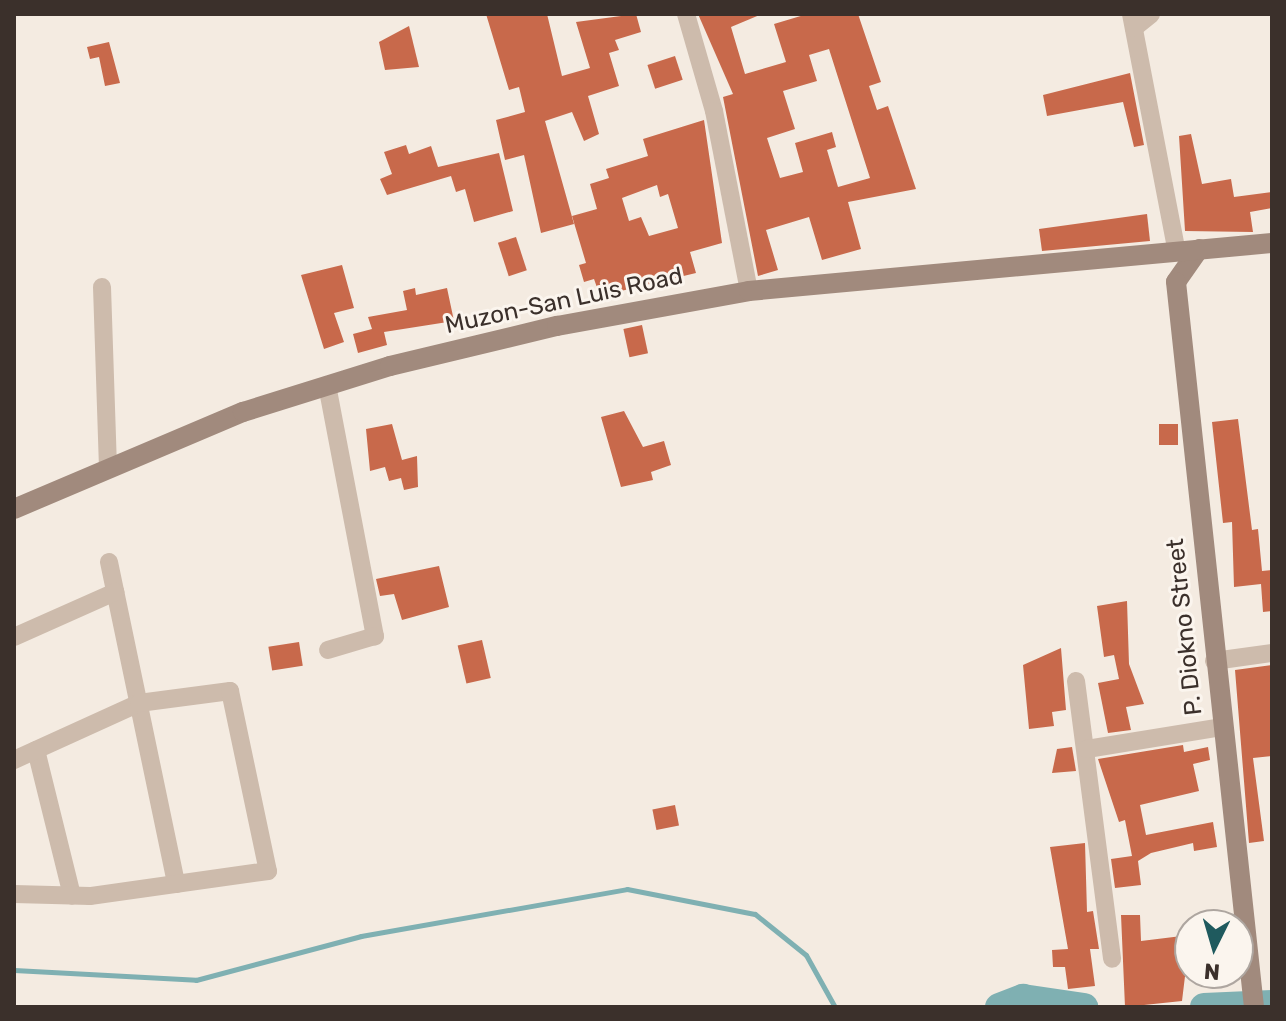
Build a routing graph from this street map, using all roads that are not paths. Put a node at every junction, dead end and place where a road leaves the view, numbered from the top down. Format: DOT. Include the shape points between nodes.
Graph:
graph roads {
  1 [pos="686,14"];
  2 [pos="1151,14"];
  3 [pos="1132,21"];
  4 [pos="1272,243"];
  5 [pos="1199,249"];
  6 [pos="1177,252"];
  7 [pos="1152,255"];
  8 [pos="1176,282"];
  9 [pos="102,287"];
  10 [pos="749,291"];
  11 [pos="327,385"];
  12 [pos="108,466"];
  13 [pos="14,509"];
  14 [pos="109,562"];
  15 [pos="115,592"];
  16 [pos="14,637"];
  17 [pos="328,650"];
  18 [pos="1272,653"];
  19 [pos="1214,661"];
  20 [pos="1076,681"];
  21 [pos="139,703"];
  22 [pos="1221,727"];
  23 [pos="1087,749"];
  24 [pos="36,750"];
  25 [pos="14,760"];
  26 [pos="176,884"];
  27 [pos="14,894"];
  28 [pos="72,896"];
  29 [pos="1112,959"];
  30 [pos="1253,997"];
  1 -- 10 [label="street" via="714,111"];
  2 -- 3 [label="street"];
  3 -- 6 [label="street"];
  4 -- 5 [label="main road"];
  5 -- 6 [label="main road"];
  5 -- 8 [label="main road"];
  6 -- 7 [label="main road"];
  7 -- 8 [label="main road"];
  7 -- 10 [label="main road, Muzon-San Luis Road"];
  8 -- 19 [label="main road, P. Diokno Street"];
  9 -- 12 [label="street"];
  10 -- 11 [label="main road, Muzon-San Luis Road" via="557,326"];
  11 -- 12 [label="main road, Muzon-San Luis Road"];
  11 -- 17 [label="street" via="375,636"];
  12 -- 13 [label="main road, Muzon-San Luis Road"];
  14 -- 15 [label="street"];
  15 -- 16 [label="street"];
  15 -- 21 [label="street"];
  18 -- 19 [label="street"];
  19 -- 22 [label="main road, P. Diokno Street"];
  20 -- 23 [label="street"];
  21 -- 24 [label="street"];
  21 -- 26 [label="street"];
  21 -- 26 [label="street" via="230,691 268,871"];
  22 -- 23 [label="street"];
  22 -- 30 [label="main road, P. Diokno Street"];
  23 -- 29 [label="street"];
  24 -- 25 [label="street"];
  24 -- 28 [label="street"];
  26 -- 28 [label="street"];
  27 -- 28 [label="street"];
}
